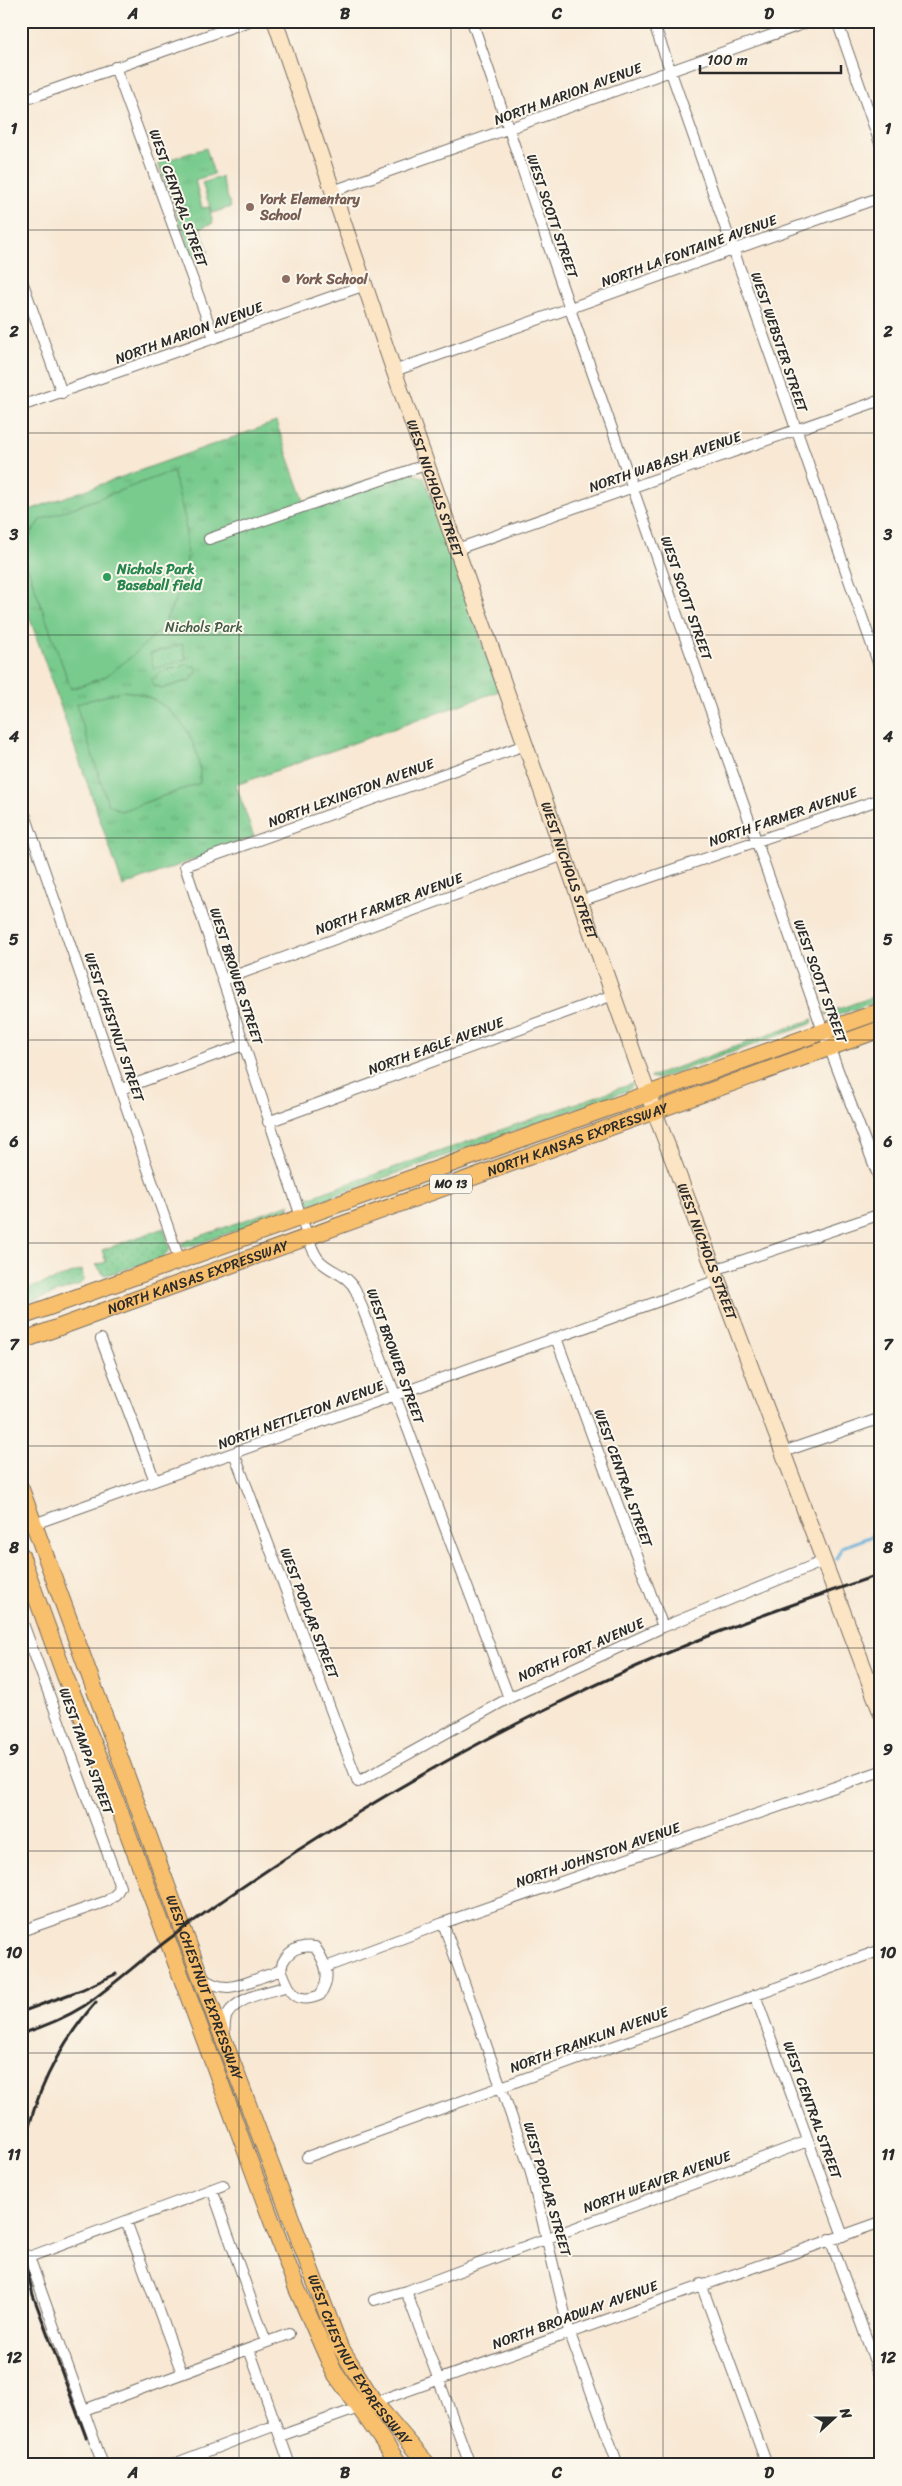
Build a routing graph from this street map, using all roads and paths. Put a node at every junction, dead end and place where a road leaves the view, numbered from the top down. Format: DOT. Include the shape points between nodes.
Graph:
graph roads {
  1 [pos="248,21"];
  2 [pos="275,21"];
  3 [pos="472,21"];
  4 [pos="653,21"];
  5 [pos="812,21"];
  6 [pos="837,21"];
  7 [pos="115,67"];
  8 [pos="671,72"];
  9 [pos="21,100"];
  10 [pos="508,130"];
  11 [pos="881,146"];
  12 [pos="333,191"];
  13 [pos="881,197"];
  14 [pos="732,251"];
  15 [pos="21,278"];
  16 [pos="365,285"];
  17 [pos="570,309"];
  18 [pos="214,338"];
  19 [pos="394,371"];
  20 [pos="62,392"];
  21 [pos="881,400"];
  22 [pos="21,406"];
  23 [pos="795,430"];
  24 [pos="428,464"];
  25 [pos="633,487"];
  26 [pos="209,539"];
  27 [pos="457,548"];
  28 [pos="881,671"];
  29 [pos="526,745"];
  30 [pos="881,799"];
  31 [pos="21,803"];
  32 [pos="756,840"];
  33 [pos="564,855"];
  34 [pos="185,866"];
  35 [pos="580,901"];
  36 [pos="223,980"];
  37 [pos="613,995"];
  38 [pos="881,1011"];
  39 [pos="881,1029"];
  40 [pos="823,1032"];
  41 [pos="243,1045"];
  42 [pos="829,1048"];
  43 [pos="121,1088"];
  44 [pos="648,1094"];
  45 [pos="654,1111"];
  46 [pos="268,1122"];
  47 [pos="881,1183"];
  48 [pos="881,1214"];
  49 [pos="301,1219"];
  50 [pos="307,1235"];
  51 [pos="180,1262"];
  52 [pos="716,1275"];
  53 [pos="25,1314"];
  54 [pos="102,1338"];
  55 [pos="556,1338"];
  56 [pos="21,1341"];
  57 [pos="395,1396"];
  58 [pos="881,1418"];
  59 [pos="783,1452"];
  60 [pos="234,1453"];
  61 [pos="155,1481"];
  62 [pos="21,1489"];
  63 [pos="34,1524"];
  64 [pos="21,1556"];
  65 [pos="824,1561"];
  66 [pos="21,1618"];
  67 [pos="663,1627"];
  68 [pos="508,1698"];
  69 [pos="881,1712"];
  70 [pos="881,1771"];
  71 [pos="358,1782"];
  72 [pos="443,1923"];
  73 [pos="21,1931"];
  74 [pos="881,1950"];
  75 [pos="326,1967"];
  76 [pos="281,1969"];
  77 [pos="201,1977"];
  78 [pos="288,1986"];
  79 [pos="755,1995"];
  80 [pos="223,2038"];
  81 [pos="502,2086"];
  82 [pos="808,2141"];
  83 [pos="307,2157"];
  84 [pos="223,2185"];
  85 [pos="212,2189"];
  86 [pos="126,2221"];
  87 [pos="881,2222"];
  88 [pos="843,2236"];
  89 [pos="548,2237"];
  90 [pos="830,2239"];
  91 [pos="25,2254"];
  92 [pos="701,2284"];
  93 [pos="406,2291"];
  94 [pos="374,2300"];
  95 [pos="569,2332"];
  96 [pos="289,2334"];
  97 [pos="266,2342"];
  98 [pos="249,2349"];
  99 [pos="182,2373"];
  100 [pos="438,2378"];
  101 [pos="881,2378"];
  102 [pos="374,2402"];
  103 [pos="358,2408"];
  104 [pos="84,2410"];
  105 [pos="276,2425"];
  106 [pos="280,2436"];
  107 [pos="103,2465"];
  108 [pos="171,2465"];
  109 [pos="290,2465"];
  110 [pos="400,2465"];
  111 [pos="428,2465"];
  112 [pos="470,2465"];
  113 [pos="618,2465"];
  114 [pos="767,2465"];
  1 -- 7 [label="street"];
  2 -- 12 [label="street, WEST NICHOLS STREET"];
  3 -- 10 [label="street, WEST SCOTT STREET"];
  4 -- 8 [label="street, WEST WEBSTER STREET"];
  5 -- 8 [label="street, NORTH MARION AVENUE"];
  6 -- 11 [label="street"];
  7 -- 9 [label="street"];
  7 -- 18 [label="street, WEST CENTRAL STREET"];
  8 -- 10 [label="street, NORTH MARION AVENUE"];
  8 -- 14 [label="street, WEST WEBSTER STREET"];
  10 -- 12 [label="street, NORTH MARION AVENUE"];
  10 -- 17 [label="street, WEST SCOTT STREET"];
  12 -- 16 [label="street, WEST NICHOLS STREET"];
  13 -- 14 [label="street, NORTH LA FONTAINE AVENUE"];
  14 -- 17 [label="street, NORTH LA FONTAINE AVENUE"];
  14 -- 23 [label="street, WEST WEBSTER STREET"];
  15 -- 20 [label="street"];
  16 -- 18 [label="street, NORTH MARION AVENUE"];
  16 -- 19 [label="street, WEST NICHOLS STREET"];
  17 -- 19 [label="street, NORTH LA FONTAINE AVENUE"];
  17 -- 25 [label="street, WEST SCOTT STREET"];
  18 -- 20 [label="street, NORTH MARION AVENUE"];
  19 -- 24 [label="street, WEST NICHOLS STREET"];
  20 -- 22 [label="street, NORTH MARION AVENUE"];
  21 -- 23 [label="street, NORTH WABASH AVENUE"];
  23 -- 25 [label="street, NORTH WABASH AVENUE"];
  23 -- 28 [label="street, WEST WEBSTER STREET"];
  24 -- 26 [label="street"];
  24 -- 27 [label="street, WEST NICHOLS STREET"];
  25 -- 27 [label="street, NORTH WABASH AVENUE"];
  25 -- 32 [label="street, WEST SCOTT STREET"];
  27 -- 29 [label="street, WEST NICHOLS STREET"];
  29 -- 33 [label="street, WEST NICHOLS STREET"];
  29 -- 34 [label="street, NORTH LEXINGTON AVENUE"];
  30 -- 32 [label="street, NORTH FARMER AVENUE"];
  31 -- 43 [label="street, WEST CHESTNUT STREET"];
  32 -- 35 [label="street, NORTH FARMER AVENUE"];
  32 -- 40 [label="street, WEST SCOTT STREET"];
  33 -- 35 [label="street, WEST NICHOLS STREET"];
  33 -- 36 [label="street, NORTH FARMER AVENUE"];
  34 -- 36 [label="street, WEST BROWER STREET"];
  35 -- 37 [label="street, WEST NICHOLS STREET"];
  36 -- 41 [label="street, WEST BROWER STREET"];
  37 -- 44 [label="street, WEST NICHOLS STREET"];
  37 -- 46 [label="street, NORTH EAGLE AVENUE"];
  38 -- 40 [label="main road, NORTH KANSAS EXPRESSWAY / MO 13"];
  39 -- 42 [label="main road, NORTH KANSAS EXPRESSWAY / MO 13"];
  40 -- 42 [label="street, WEST SCOTT STREET"];
  40 -- 44 [label="main road, NORTH KANSAS EXPRESSWAY / MO 13"];
  41 -- 43 [label="street"];
  41 -- 46 [label="street, WEST BROWER STREET"];
  42 -- 45 [label="main road, NORTH KANSAS EXPRESSWAY / MO 13"];
  42 -- 47 [label="street, WEST SCOTT STREET"];
  43 -- 51 [label="street, WEST CHESTNUT STREET"];
  44 -- 45 [label="street, WEST NICHOLS STREET"];
  44 -- 49 [label="main road, NORTH KANSAS EXPRESSWAY / MO 13"];
  45 -- 50 [label="main road, NORTH KANSAS EXPRESSWAY / MO 13"];
  45 -- 52 [label="street, WEST NICHOLS STREET"];
  46 -- 49 [label="street, WEST BROWER STREET"];
  48 -- 52 [label="street, NORTH NETTLETON AVENUE"];
  49 -- 50 [label="street, WEST BROWER STREET"];
  49 -- 51 [label="main road, NORTH KANSAS EXPRESSWAY / MO 13"];
  50 -- 56 [label="main road, NORTH KANSAS EXPRESSWAY / MO 13"];
  50 -- 57 [label="street, WEST BROWER STREET" via="321,1262 352,1282"];
  51 -- 53 [label="main road, NORTH KANSAS EXPRESSWAY / MO 13"];
  52 -- 55 [label="street, NORTH NETTLETON AVENUE"];
  52 -- 59 [label="street, WEST NICHOLS STREET"];
  54 -- 61 [label="street"];
  55 -- 57 [label="street, NORTH NETTLETON AVENUE"];
  55 -- 67 [label="street, WEST CENTRAL STREET"];
  57 -- 60 [label="street, NORTH NETTLETON AVENUE"];
  57 -- 68 [label="street, WEST BROWER STREET"];
  58 -- 59 [label="street"];
  59 -- 65 [label="street, WEST NICHOLS STREET"];
  60 -- 61 [label="street, NORTH NETTLETON AVENUE"];
  60 -- 71 [label="street, WEST POPLAR STREET"];
  61 -- 63 [label="street, NORTH NETTLETON AVENUE"];
  62 -- 63 [label="main road, WEST CHESTNUT EXPRESSWAY"];
  63 -- 77 [label="main road, WEST CHESTNUT EXPRESSWAY"];
  64 -- 103 [label="main road, WEST CHESTNUT EXPRESSWAY" via="65,1676 107,1775 297,2289 334,2372"];
  65 -- 67 [label="street, NORTH FORT AVENUE"];
  65 -- 69 [label="street, WEST NICHOLS STREET"];
  66 -- 73 [label="street, WEST TAMPA STREET" via="120,1887 107,1901"];
  67 -- 68 [label="street, NORTH FORT AVENUE"];
  68 -- 71 [label="street, NORTH FORT AVENUE"];
  70 -- 72 [label="street, NORTH JOHNSTON AVENUE"];
  72 -- 75 [label="street, NORTH JOHNSTON AVENUE"];
  72 -- 81 [label="street, WEST POPLAR STREET"];
  74 -- 79 [label="street, NORTH FRANKLIN AVENUE"];
  75 -- 76 [label="street" via="315,1947 307,1946 298,1947 290,1954"];
  75 -- 78 [label="street" via="325,1987 312,1998 295,1996"];
  76 -- 77 [label="street" via="228,1988 212,1985"];
  76 -- 78 [label="street"];
  77 -- 80 [label="main road, WEST CHESTNUT EXPRESSWAY"];
  78 -- 80 [label="street" via="235,2007 227,2015"];
  79 -- 81 [label="street, NORTH FRANKLIN AVENUE"];
  79 -- 82 [label="street, WEST CENTRAL STREET"];
  80 -- 102 [label="main road, WEST CHESTNUT EXPRESSWAY" via="340,2344"];
  81 -- 83 [label="street, NORTH FRANKLIN AVENUE"];
  81 -- 89 [label="street, WEST POPLAR STREET" via="530,2169"];
  82 -- 88 [label="street, WEST CENTRAL STREET"];
  82 -- 89 [label="street, NORTH WEAVER AVENUE"];
  84 -- 85 [label="street"];
  85 -- 86 [label="street"];
  85 -- 97 [label="street"];
  86 -- 91 [label="street"];
  86 -- 99 [label="street"];
  87 -- 88 [label="street, NORTH BROADWAY AVENUE"];
  88 -- 90 [label="street, NORTH BROADWAY AVENUE"];
  89 -- 93 [label="street, NORTH WEAVER AVENUE"];
  89 -- 95 [label="street, WEST POPLAR STREET"];
  90 -- 92 [label="street, NORTH BROADWAY AVENUE"];
  90 -- 101 [label="street"];
  91 -- 104 [label="street"];
  92 -- 95 [label="street, NORTH BROADWAY AVENUE"];
  92 -- 114 [label="street"];
  93 -- 94 [label="street, NORTH WEAVER AVENUE"];
  93 -- 100 [label="street"];
  95 -- 100 [label="street, NORTH BROADWAY AVENUE"];
  95 -- 113 [label="street, WEST POPLAR STREET"];
  96 -- 97 [label="street"];
  97 -- 98 [label="street"];
  98 -- 99 [label="street"];
  98 -- 105 [label="street"];
  99 -- 104 [label="street"];
  100 -- 102 [label="street, NORTH BROADWAY AVENUE"];
  100 -- 112 [label="street"];
  102 -- 103 [label="street, NORTH BROADWAY AVENUE"];
  102 -- 111 [label="main road, WEST CHESTNUT EXPRESSWAY"];
  103 -- 106 [label="street, NORTH BROADWAY AVENUE"];
  103 -- 110 [label="main road, WEST CHESTNUT EXPRESSWAY"];
  104 -- 107 [label="street"];
  105 -- 106 [label="street"];
  105 -- 108 [label="street"];
  106 -- 109 [label="street"];
}
